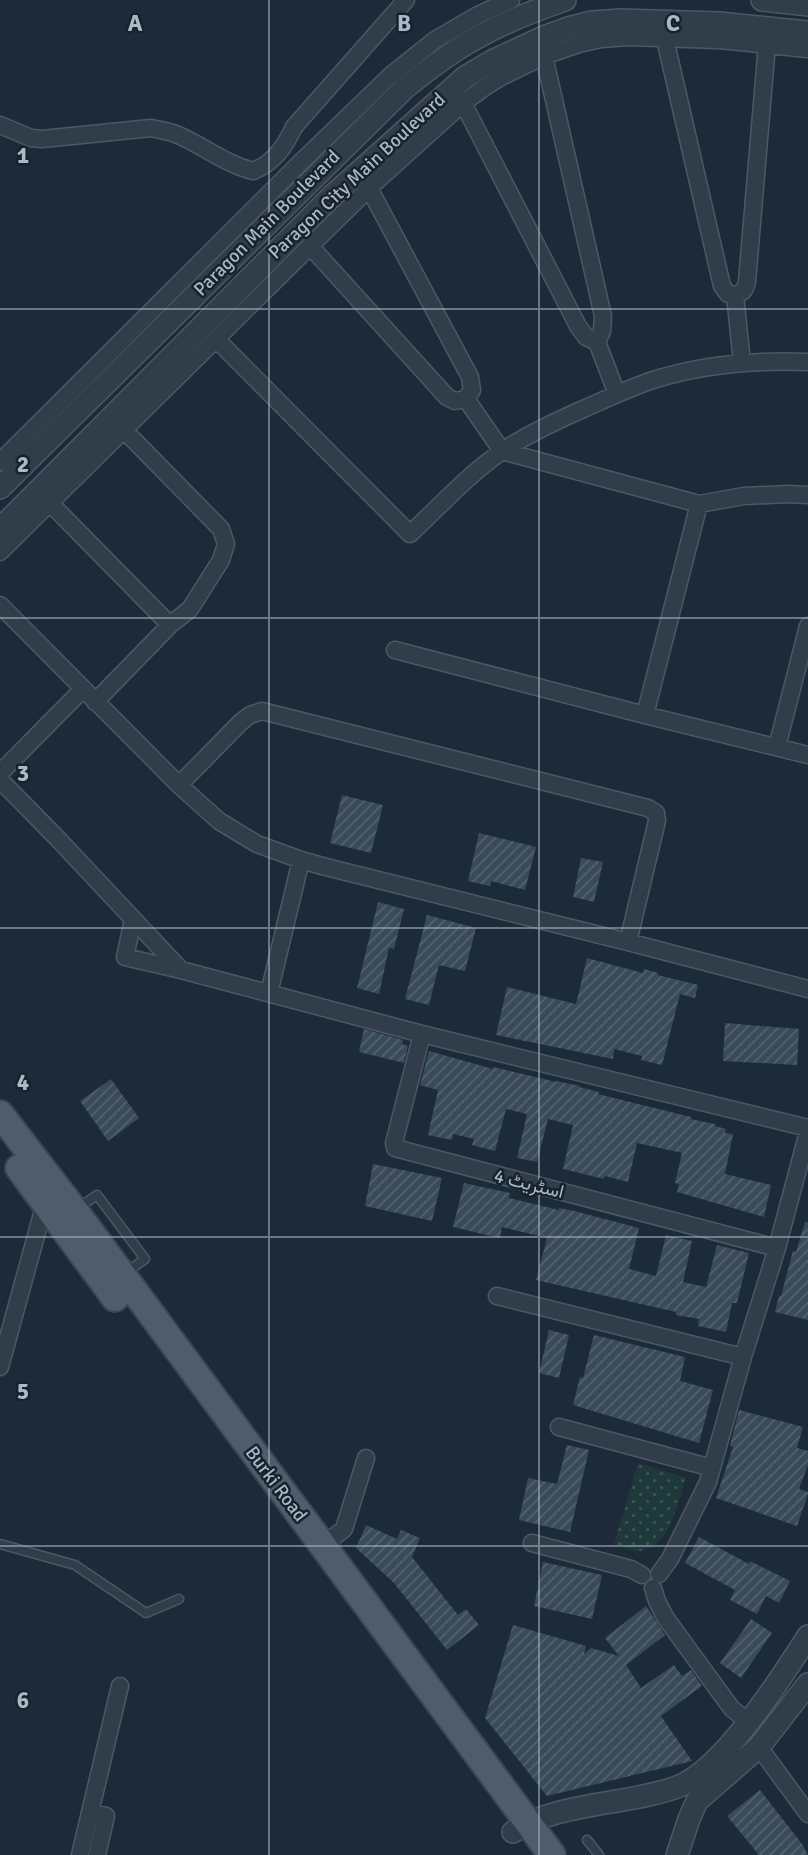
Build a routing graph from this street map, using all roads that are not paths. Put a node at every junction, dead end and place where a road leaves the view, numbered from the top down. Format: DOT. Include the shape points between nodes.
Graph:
graph roads {
  1 [pos="406,0"];
  2 [pos="511,0"];
  3 [pos="565,0"];
  4 [pos="762,0"];
  5 [pos="808,5"];
  6 [pos="719,32"];
  7 [pos="808,32"];
  8 [pos="665,39"];
  9 [pos="767,44"];
  10 [pos="808,48"];
  11 [pos="544,57"];
  12 [pos="497,69"];
  13 [pos="463,103"];
  14 [pos="0,125"];
  15 [pos="285,146"];
  16 [pos="309,168"];
  17 [pos="369,188"];
  18 [pos="339,203"];
  19 [pos="310,246"];
  20 [pos="735,295"];
  21 [pos="216,340"];
  22 [pos="597,342"];
  23 [pos="808,362"];
  24 [pos="742,363"];
  25 [pos="617,394"];
  26 [pos="466,399"];
  27 [pos="118,423"];
  28 [pos="502,451"];
  29 [pos="0,462"];
  30 [pos="0,488"];
  31 [pos="808,495"];
  32 [pos="44,497"];
  33 [pos="699,504"];
  34 [pos="0,529"];
  35 [pos="0,552"];
  36 [pos="0,605"];
  37 [pos="170,625"];
  38 [pos="808,626"];
  39 [pos="395,650"];
  40 [pos="83,689"];
  41 [pos="95,702"];
  42 [pos="645,715"];
  43 [pos="777,747"];
  44 [pos="808,755"];
  45 [pos="0,773"];
  46 [pos="0,780"];
  47 [pos="178,785"];
  48 [pos="301,860"];
  49 [pos="133,920"];
  50 [pos="628,942"];
  51 [pos="181,970"];
  52 [pos="808,989"];
  53 [pos="270,993"];
  54 [pos="422,1034"];
  55 [pos="0,1114"];
  56 [pos="808,1130"];
  57 [pos="0,1142"];
  58 [pos="45,1203"];
  59 [pos="777,1248"];
  60 [pos="497,1296"];
  61 [pos="743,1357"];
  62 [pos="0,1367"];
  63 [pos="559,1427"];
  64 [pos="366,1458"];
  65 [pos="712,1468"];
  66 [pos="0,1544"];
  67 [pos="532,1544"];
  68 [pos="322,1546"];
  69 [pos="651,1579"];
  70 [pos="180,1599"];
  71 [pos="808,1636"];
  72 [pos="808,1684"];
  73 [pos="120,1686"];
  74 [pos="748,1721"];
  75 [pos="733,1742"];
  76 [pos="754,1752"];
  77 [pos="90,1812"];
  78 [pos="808,1814"];
  79 [pos="521,1827"];
  80 [pos="587,1840"];
  81 [pos="80,1855"];
  82 [pos="97,1855"];
  83 [pos="530,1855"];
  84 [pos="552,1855"];
  85 [pos="600,1855"];
  86 [pos="677,1855"];
  1 -- 15 [label="street" via="295,128"];
  2 -- 16 [label="street" via="435,40 409,60"];
  3 -- 16 [label="street, Paragon Main Boulevard" via="471,40 426,71"];
  4 -- 5 [label="street"];
  6 -- 7 [label="street, Paragon City Main Boulevard"];
  6 -- 8 [label="street"];
  6 -- 9 [label="street"];
  6 -- 12 [label="street, Paragon City Main Boulevard" via="621,20 592,22 546,36"];
  8 -- 11 [label="street" via="601,38"];
  8 -- 20 [label="street" via="722,286"];
  9 -- 10 [label="street"];
  9 -- 20 [label="street" via="747,282 746,289"];
  11 -- 12 [label="street"];
  11 -- 22 [label="street" via="603,317"];
  12 -- 13 [label="street"];
  12 -- 18 [label="street, Paragon City Main Boulevard" via="465,77 447,92"];
  13 -- 17 [label="street"];
  13 -- 22 [label="street" via="578,326"];
  14 -- 15 [label="street" via="42,139 151,128 168,131 253,170"];
  15 -- 16 [label="street"];
  16 -- 18 [label="street"];
  16 -- 29 [label="street"];
  16 -- 30 [label="street, Paragon Main Boulevard"];
  17 -- 18 [label="street"];
  17 -- 26 [label="street" via="470,377 472,390"];
  18 -- 19 [label="street"];
  18 -- 27 [label="street, Paragon City Main Boulevard"];
  19 -- 21 [label="street"];
  19 -- 26 [label="street" via="447,397"];
  20 -- 24 [label="street"];
  21 -- 27 [label="street"];
  21 -- 28 [label="street" via="410,534"];
  22 -- 25 [label="street"];
  23 -- 24 [label="street"];
  24 -- 25 [label="street" via="651,381"];
  25 -- 28 [label="street"];
  26 -- 28 [label="street"];
  27 -- 32 [label="street, Paragon City Main Boulevard"];
  27 -- 37 [label="street" via="221,529 226,544 190,609"];
  28 -- 33 [label="street"];
  31 -- 33 [label="street" via="744,496"];
  32 -- 34 [label="street, Paragon City Main Boulevard"];
  32 -- 35 [label="street"];
  32 -- 37 [label="street"];
  33 -- 42 [label="street"];
  36 -- 40 [label="street"];
  37 -- 41 [label="street"];
  38 -- 43 [label="street"];
  39 -- 42 [label="street"];
  40 -- 41 [label="street"];
  40 -- 45 [label="street"];
  41 -- 47 [label="street"];
  42 -- 43 [label="street"];
  43 -- 44 [label="street"];
  46 -- 49 [label="street"];
  47 -- 48 [label="street" via="219,821 257,844"];
  47 -- 50 [label="street" via="241,722 262,711 648,808 656,813 657,821"];
  48 -- 50 [label="street"];
  48 -- 53 [label="street"];
  49 -- 51 [label="street"];
  49 -- 51 [label="street" via="125,957"];
  50 -- 52 [label="street"];
  51 -- 53 [label="street"];
  53 -- 54 [label="street"];
  54 -- 56 [label="street"];
  54 -- 59 [label="street, اسٹریٹ 4" via="395,1148"];
  55 -- 68 [label="main road, Burki Road"];
  56 -- 59 [label="street"];
  57 -- 58 [label="main road, Burki Road"];
  58 -- 62 [label="street"];
  58 -- 79 [label="main road, Burki Road"];
  59 -- 61 [label="street"];
  60 -- 61 [label="street"];
  61 -- 65 [label="street"];
  63 -- 65 [label="street"];
  64 -- 68 [label="street" via="344,1529"];
  65 -- 69 [label="street" via="670,1559"];
  66 -- 70 [label="lane" via="75,1565 146,1613"];
  67 -- 69 [label="street" via="631,1569"];
  68 -- 79 [label="main road, Burki Road"];
  69 -- 74 [label="street" via="657,1601 673,1627 732,1709"];
  71 -- 74 [label="street"];
  72 -- 76 [label="street"];
  73 -- 77 [label="street"];
  74 -- 75 [label="street"];
  75 -- 76 [label="street"];
  75 -- 79 [label="street" via="699,1775 677,1787 558,1813"];
  76 -- 78 [label="street"];
  76 -- 86 [label="street" via="697,1801"];
  77 -- 81 [label="street"];
  77 -- 82 [label="street" via="106,1816"];
  79 -- 83 [label="main road, Burki Road"];
  79 -- 84 [label="main road, Burki Road"];
  80 -- 85 [label="lane"];
}
